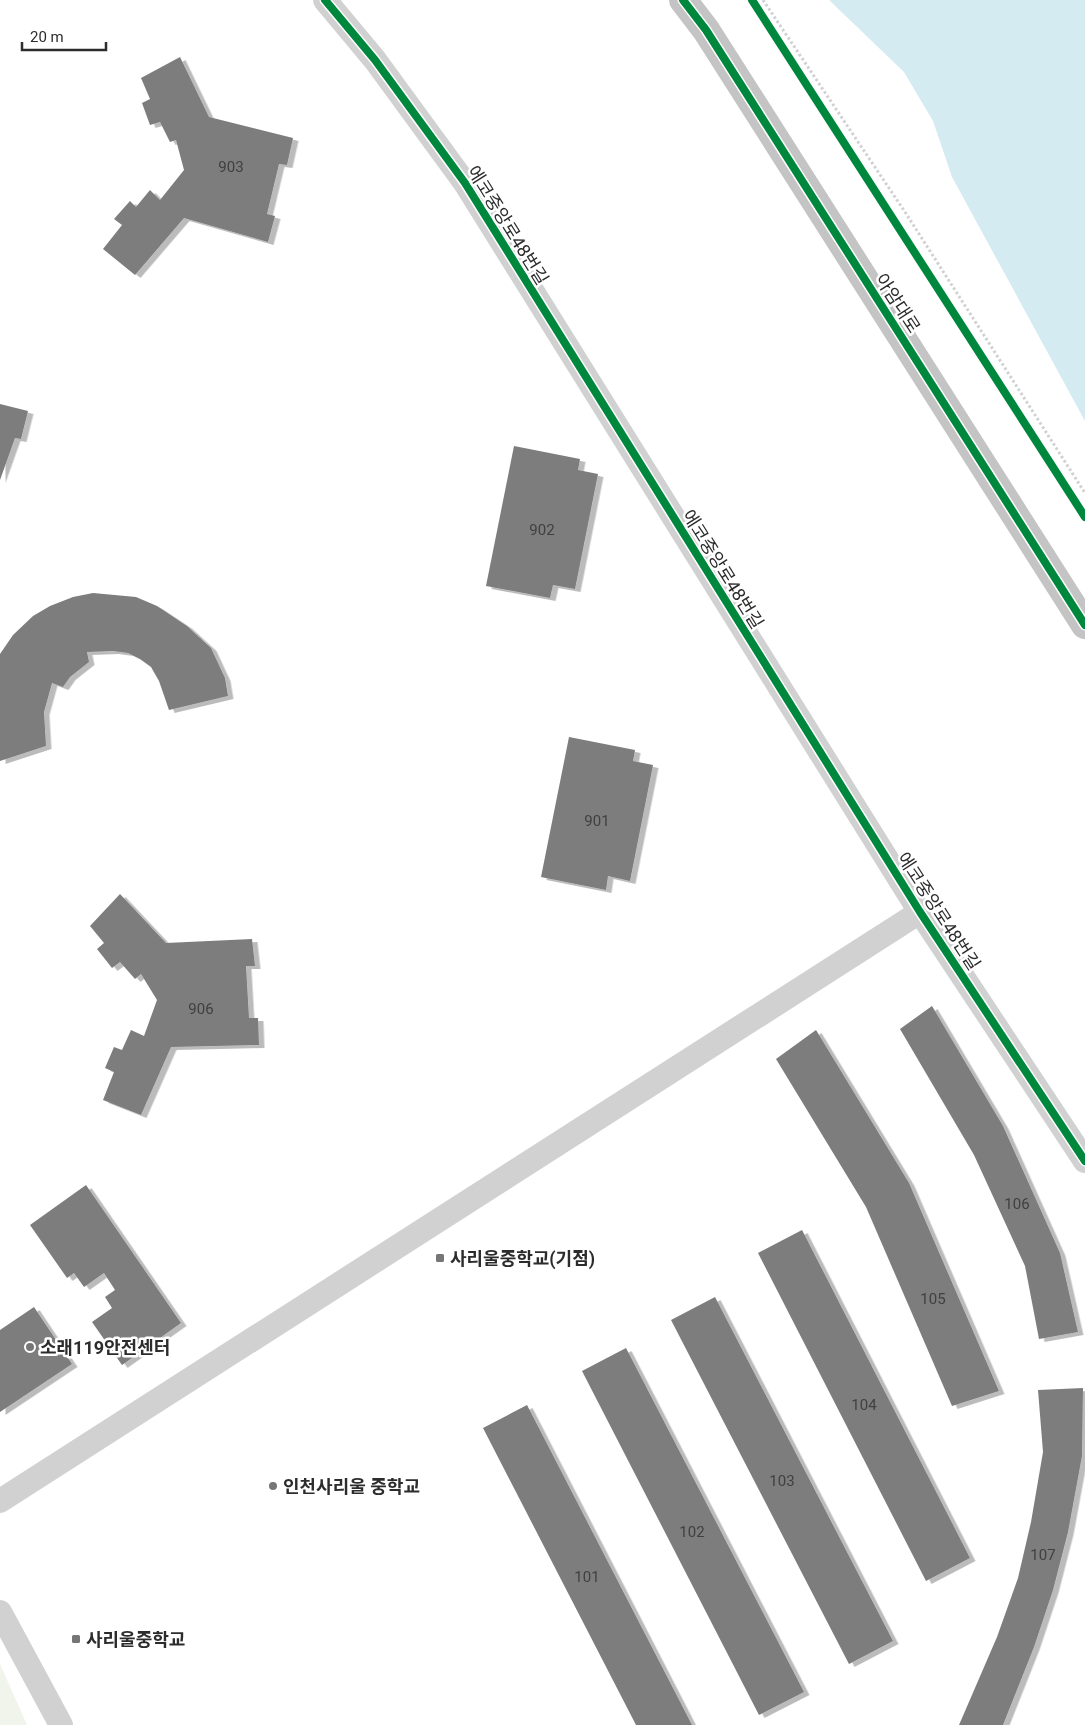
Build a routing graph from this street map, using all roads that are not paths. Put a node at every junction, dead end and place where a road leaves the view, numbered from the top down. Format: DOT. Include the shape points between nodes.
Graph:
graph roads {
  1 [pos="326,0"];
  2 [pos="683,0"];
  3 [pos="1085,625"];
  4 [pos="920,912"];
  5 [pos="1085,1161"];
  6 [pos="0,1501"];
  7 [pos="0,1612"];
  8 [pos="61,1725"];
  1 -- 4 [label="street, 에코중앙로48번길" via="375,60 465,183"];
  2 -- 3 [label="main road, 아암대로" via="706,30"];
  4 -- 5 [label="street, 에코중앙로48번길"];
  4 -- 6 [label="street"];
  7 -- 8 [label="street" via="52,1703"];
}
